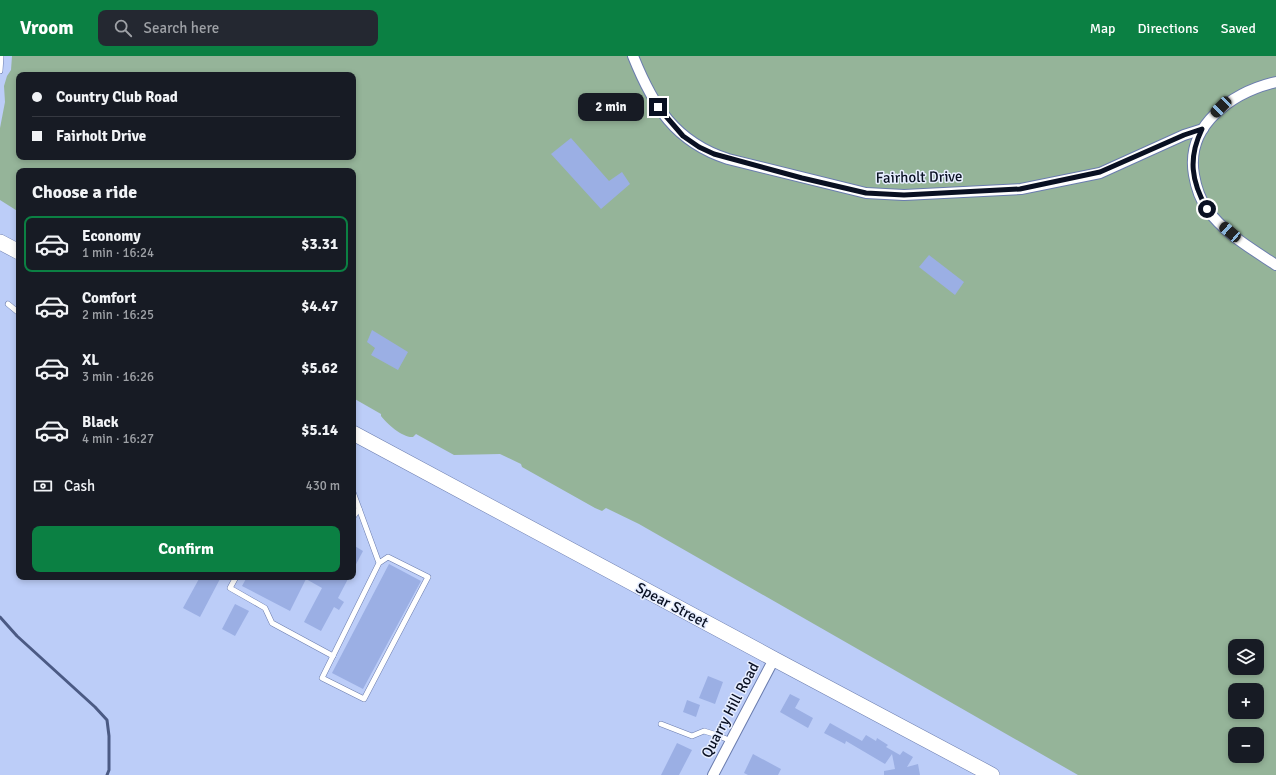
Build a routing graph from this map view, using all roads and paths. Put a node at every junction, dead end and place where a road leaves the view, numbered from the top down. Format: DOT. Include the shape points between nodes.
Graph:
graph roads {
  1 [pos="1,56"];
  2 [pos="633,56"];
  3 [pos="0,71"];
  4 [pos="1276,82"];
  5 [pos="1202,129"];
  6 [pos="0,242"];
  7 [pos="16,250"];
  8 [pos="1276,265"];
  9 [pos="8,304"];
  10 [pos="16,311"];
  11 [pos="356,436"];
  12 [pos="356,500"];
  13 [pos="359,509"];
  14 [pos="356,513"];
  15 [pos="379,563"];
  16 [pos="234,580"];
  17 [pos="333,656"];
  18 [pos="774,659"];
  19 [pos="661,724"];
  20 [pos="731,741"];
  21 [pos="713,775"];
  22 [pos="992,775"];
  1 -- 3 [label="lane"];
  2 -- 5 [label="street, Fairholt Drive" via="653,100 683,136 699,147 728,159 866,193 904,195 1020,189 1100,172"];
  4 -- 5 [label="street" via="1236,96 1218,110"];
  5 -- 8 [label="street" via="1192,161 1195,182 1202,201 1225,228"];
  6 -- 7 [label="main road"];
  9 -- 10 [label="lane"];
  11 -- 18 [label="main road, Spear Street"];
  12 -- 13 [label="lane"];
  13 -- 14 [label="lane"];
  13 -- 15 [label="lane"];
  15 -- 17 [label="lane"];
  15 -- 17 [label="lane" via="388,557 428,577 364,699 322,678"];
  16 -- 17 [label="lane" via="230,588 266,608 272,623"];
  18 -- 20 [label="street, Quarry Hill Road"];
  18 -- 22 [label="main road, Spear Street"];
  19 -- 20 [label="lane" via="692,736 704,731"];
  20 -- 21 [label="street, Quarry Hill Road"];
}
